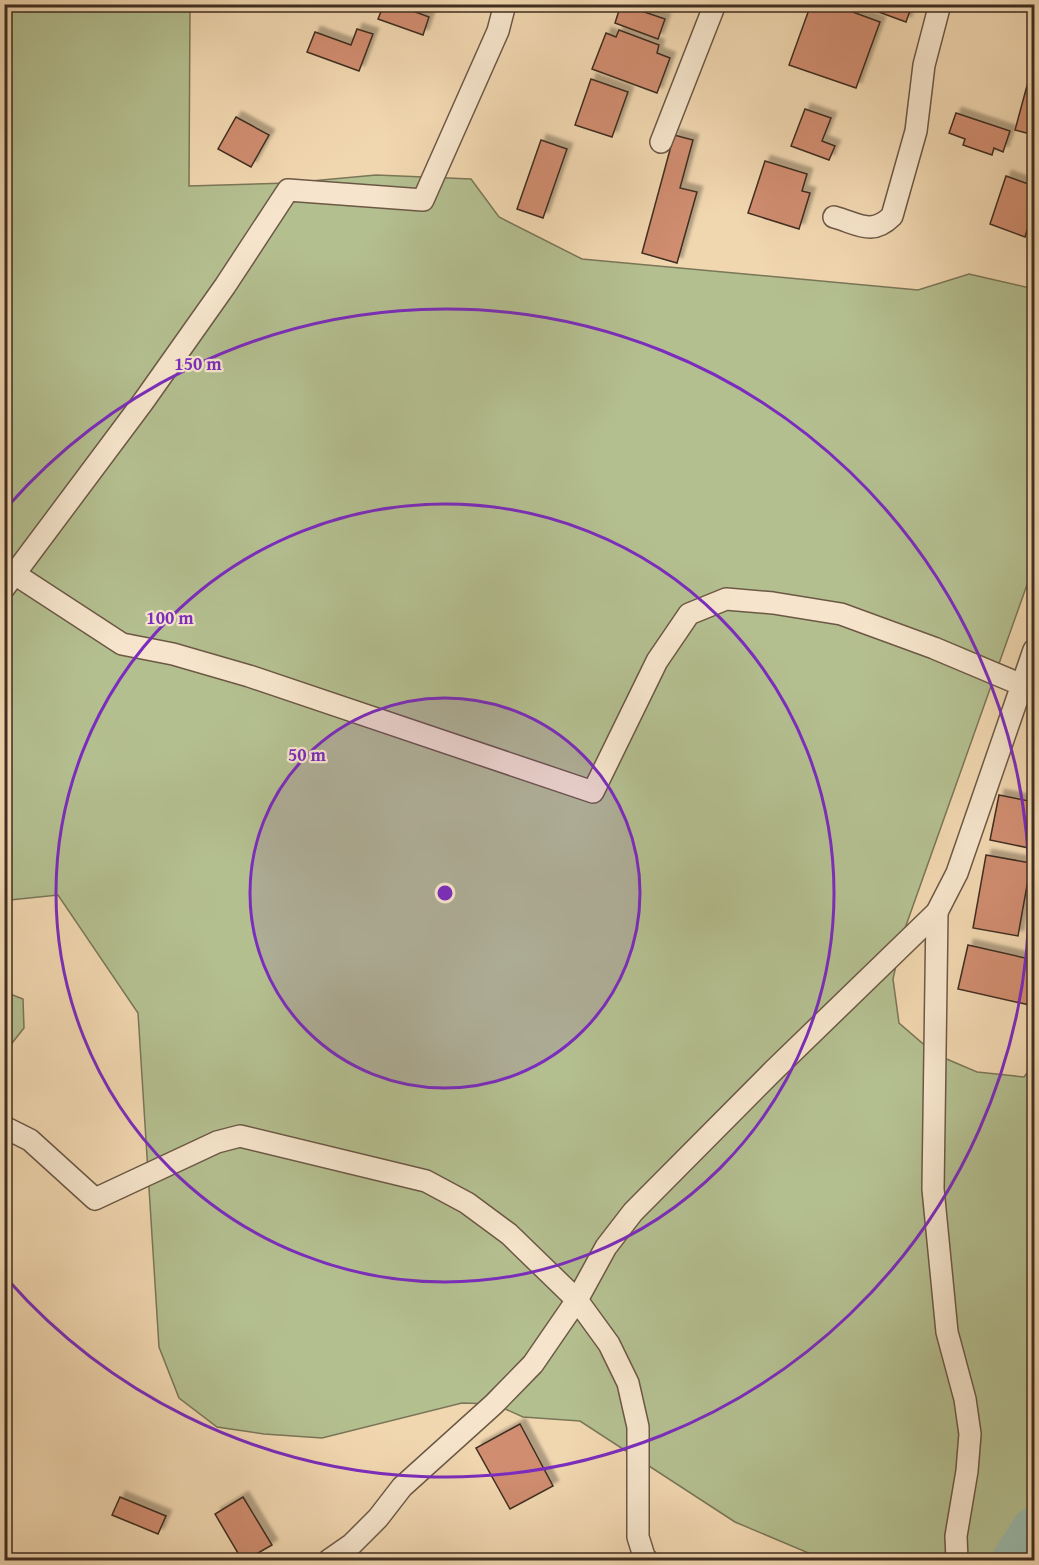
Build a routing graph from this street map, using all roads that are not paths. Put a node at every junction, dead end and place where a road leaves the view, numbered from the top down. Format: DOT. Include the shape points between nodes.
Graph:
graph roads {
  1 [pos="506,4"];
  2 [pos="715,4"];
  3 [pos="940,4"];
  4 [pos="661,142"];
  5 [pos="834,217"];
  6 [pos="8,577"];
  7 [pos="1035,650"];
  8 [pos="1022,685"];
  9 [pos="938,912"];
  10 [pos="4,1127"];
  11 [pos="577,1300"];
  12 [pos="329,1560"];
  13 [pos="647,1560"];
  14 [pos="957,1560"];
  1 -- 6 [label="street" via="498,31 423,200 288,190 149,393"];
  2 -- 4 [label="street"];
  3 -- 5 [label="street" via="924,65 916,131 892,216 883,225 872,228"];
  6 -- 8 [label="street" via="122,644 249,676 593,792 657,662 689,614 726,599 841,614"];
  7 -- 8 [label="street"];
  8 -- 9 [label="street" via="957,873"];
  9 -- 11 [label="street" via="633,1212 606,1246"];
  9 -- 14 [label="street" via="933,1189 947,1332 970,1434 956,1536"];
  10 -- 11 [label="street" via="30,1140 95,1199 217,1142 240,1136 426,1181 467,1203 508,1234"];
  11 -- 12 [label="street" via="533,1364 402,1487 352,1544"];
  11 -- 13 [label="street" via="609,1344 628,1383 638,1427 638,1537"];
}
